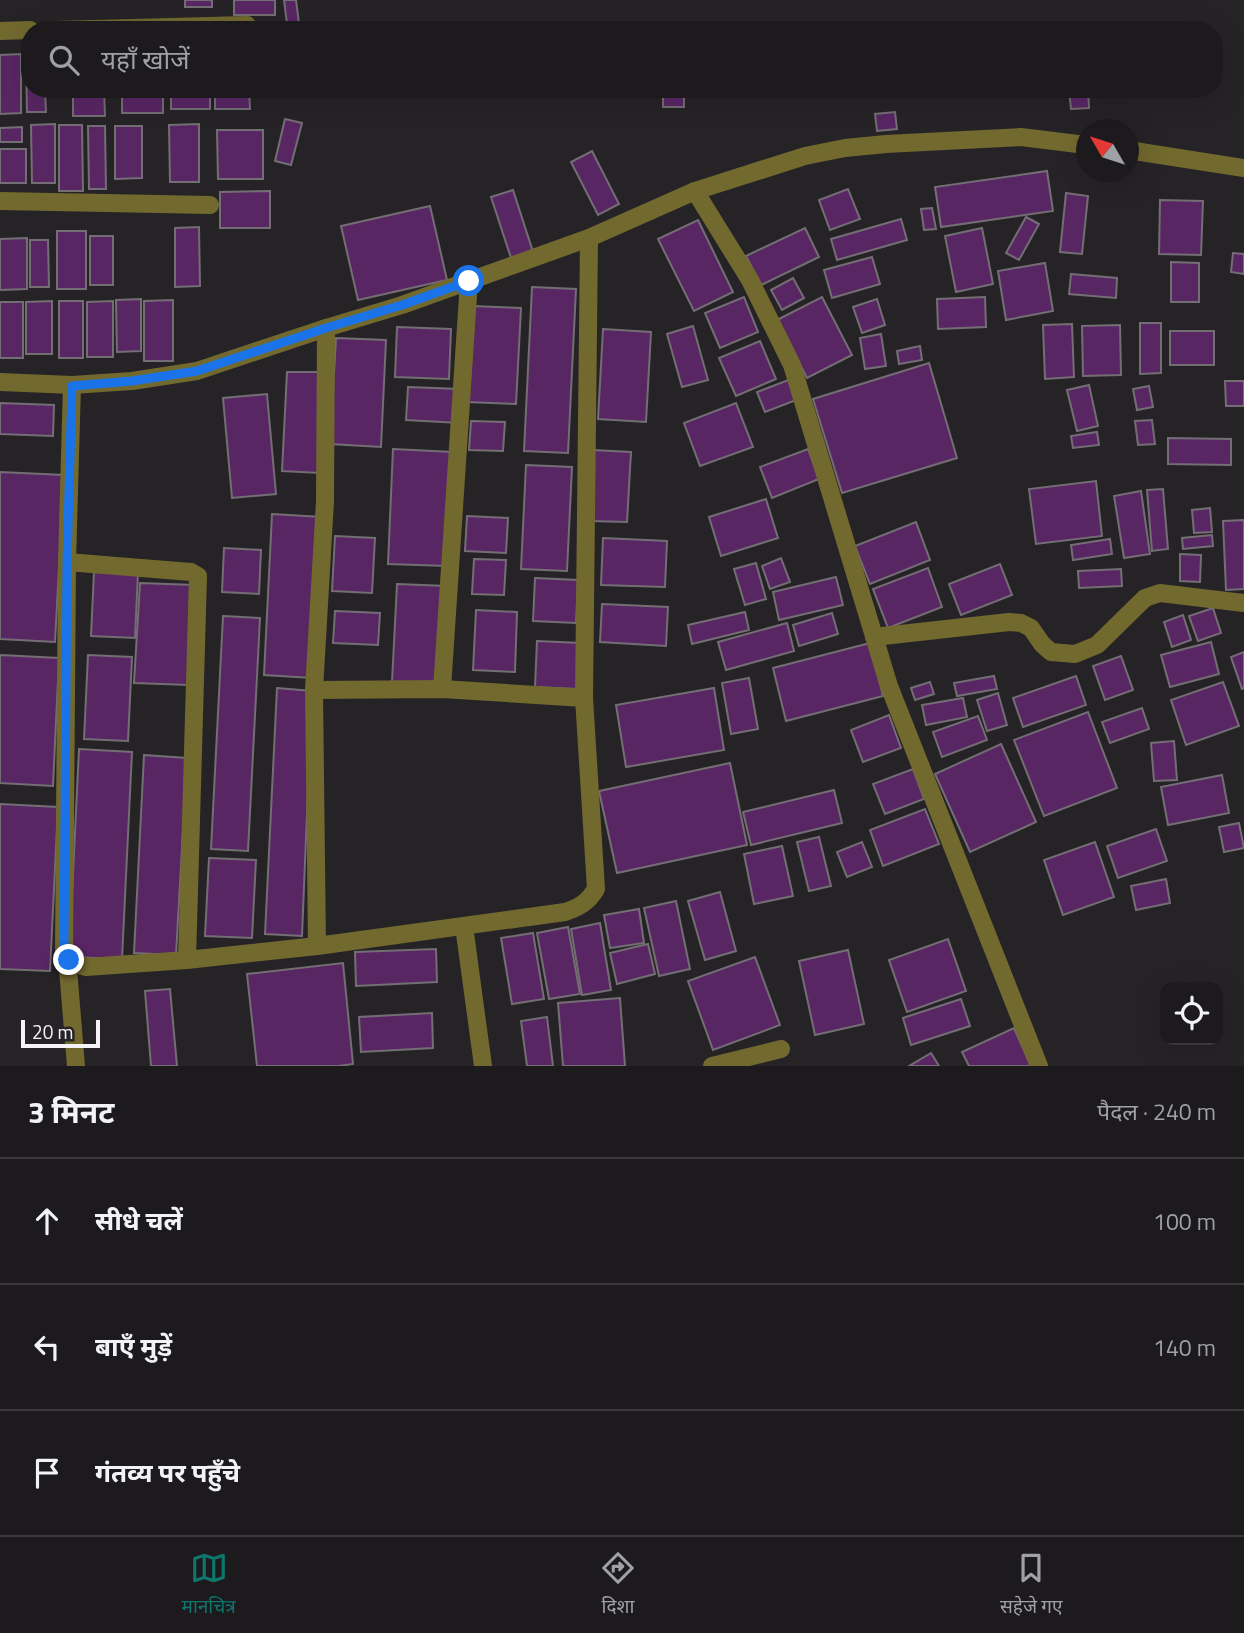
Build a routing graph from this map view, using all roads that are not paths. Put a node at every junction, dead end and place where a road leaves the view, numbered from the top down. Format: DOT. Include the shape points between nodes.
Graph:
graph roads {
  1 [pos="21,30"];
  2 [pos="0,31"];
  3 [pos="1076,144"];
  4 [pos="1139,152"];
  5 [pos="1244,168"];
  6 [pos="695,191"];
  7 [pos="0,201"];
  8 [pos="210,205"];
  9 [pos="589,238"];
  10 [pos="469,281"];
  11 [pos="326,328"];
  12 [pos="0,382"];
  13 [pos="72,386"];
  14 [pos="67,562"];
  15 [pos="1244,603"];
  16 [pos="874,637"];
  17 [pos="442,689"];
  18 [pos="314,690"];
  19 [pos="584,698"];
  20 [pos="464,926"];
  21 [pos="317,946"];
  22 [pos="67,957"];
  23 [pos="187,960"];
  24 [pos="781,1049"];
  25 [pos="76,1066"];
  26 [pos="482,1066"];
  27 [pos="712,1066"];
  28 [pos="1039,1066"];
  1 -- 2 [label="street"];
  3 -- 6 [label="street" via="1021,137 845,148"];
  4 -- 5 [label="street"];
  6 -- 9 [label="street"];
  6 -- 16 [label="street" via="750,280 792,365"];
  7 -- 8 [label="street"];
  9 -- 10 [label="street"];
  9 -- 19 [label="street"];
  10 -- 11 [label="street"];
  10 -- 17 [label="street"];
  11 -- 13 [label="street" via="197,371"];
  11 -- 18 [label="street" via="325,501"];
  12 -- 13 [label="street"];
  13 -- 14 [label="street"];
  14 -- 22 [label="street"];
  14 -- 23 [label="street" via="198,576"];
  15 -- 16 [label="street" via="1160,593 1144,598 1097,645 1075,654 1051,653 1031,628 1021,623"];
  16 -- 28 [label="street" via="889,686"];
  17 -- 18 [label="street"];
  17 -- 19 [label="street"];
  18 -- 21 [label="street"];
  19 -- 20 [label="street" via="596,888 588,901 565,912"];
  20 -- 21 [label="street"];
  20 -- 26 [label="street"];
  21 -- 23 [label="street"];
  22 -- 23 [label="street" via="86,967"];
  22 -- 25 [label="street"];
  24 -- 27 [label="street"];
}
